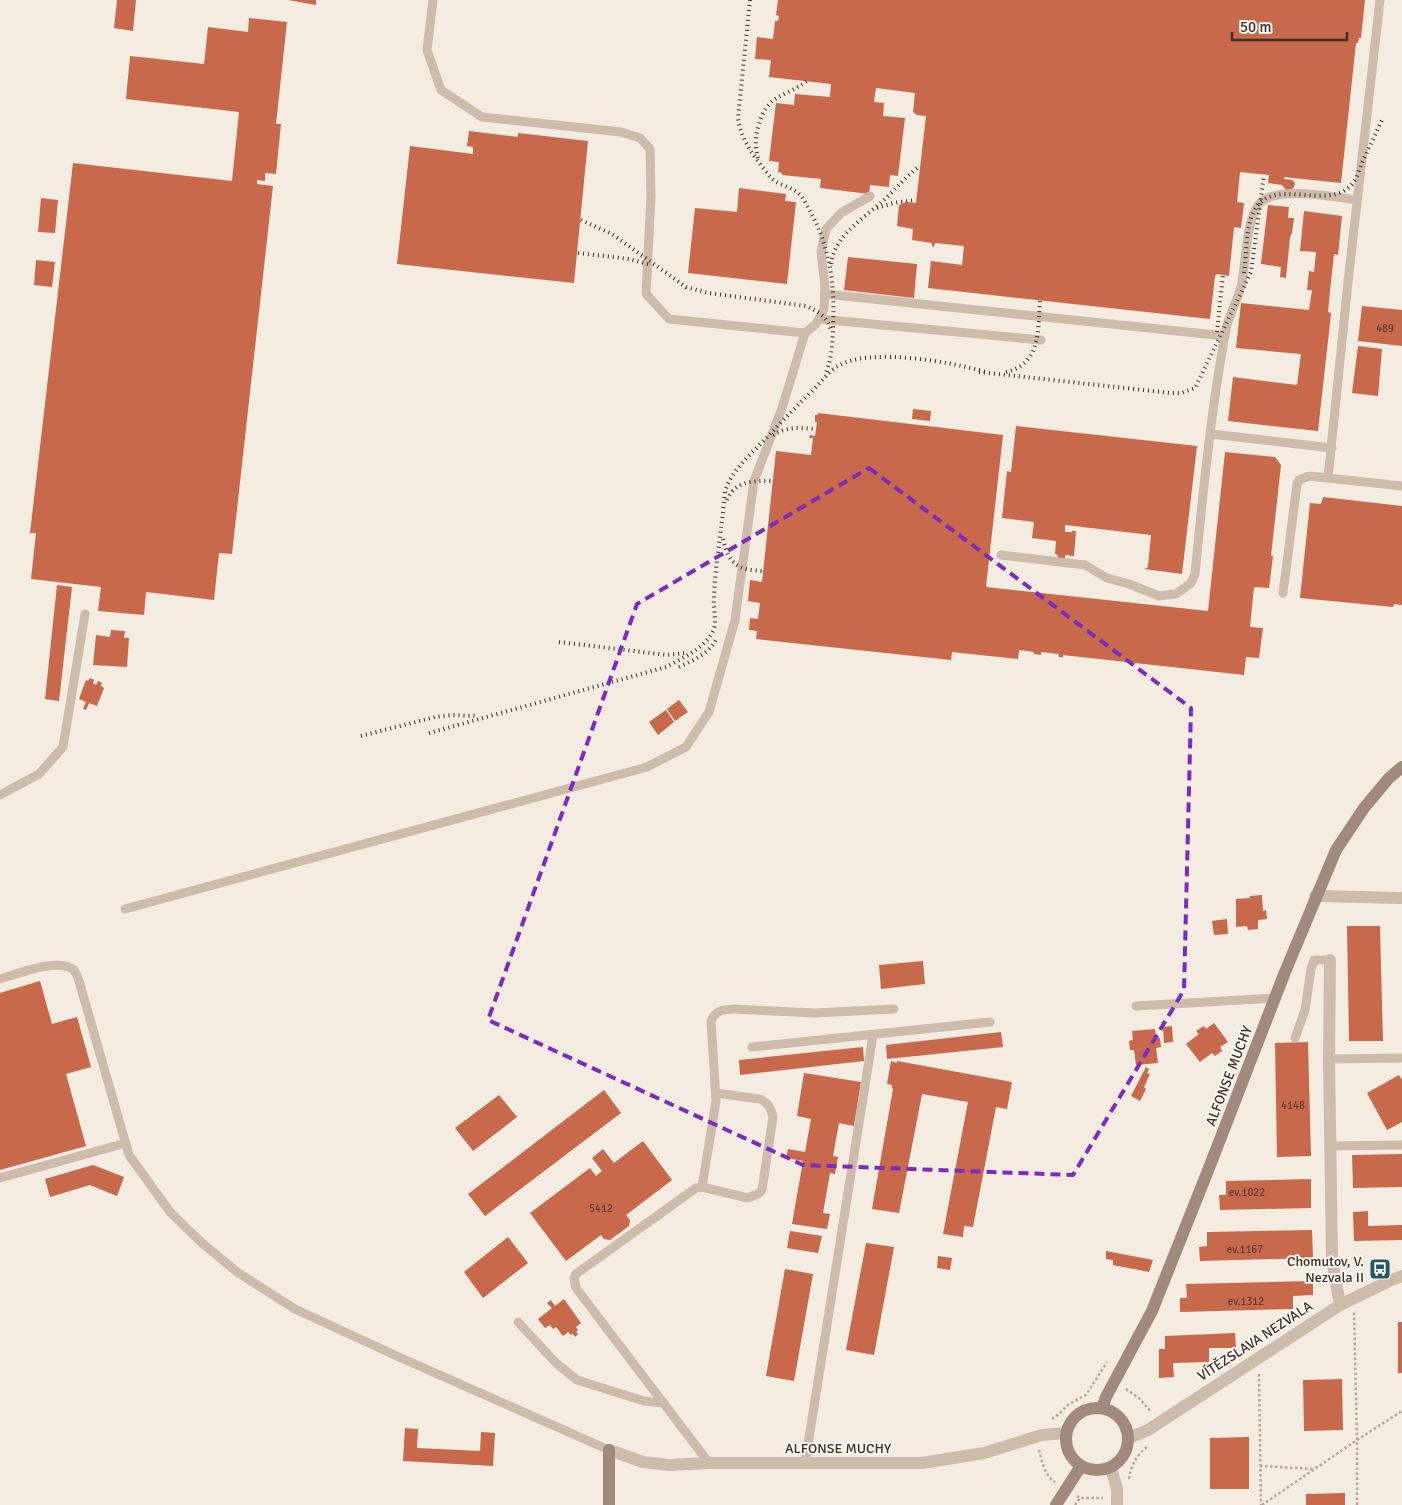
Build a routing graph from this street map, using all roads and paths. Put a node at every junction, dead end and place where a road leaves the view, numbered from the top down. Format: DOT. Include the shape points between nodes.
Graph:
graph roads {
  1 [pos="433,0"];
  2 [pos="1380,0"];
  3 [pos="870,196"];
  4 [pos="1358,200"];
  5 [pos="825,294"];
  6 [pos="819,319"];
  7 [pos="805,333"];
  8 [pos="1225,336"];
  9 [pos="1041,340"];
  10 [pos="1211,434"];
  11 [pos="1332,448"];
  12 [pos="1328,478"];
  13 [pos="1402,486"];
  14 [pos="1000,555"];
  15 [pos="1283,593"];
  16 [pos="85,614"];
  17 [pos="1402,768"];
  18 [pos="0,795"];
  19 [pos="1315,896"];
  20 [pos="1402,898"];
  21 [pos="125,909"];
  22 [pos="1330,960"];
  23 [pos="0,978"];
  24 [pos="1275,998"];
  25 [pos="1136,1006"];
  26 [pos="894,1009"];
  27 [pos="990,1022"];
  28 [pos="873,1035"];
  29 [pos="1295,1038"];
  30 [pos="752,1047"];
  31 [pos="1402,1058"];
  32 [pos="1328,1059"];
  33 [pos="716,1092"];
  34 [pos="126,1143"];
  35 [pos="1402,1144"];
  36 [pos="1330,1146"];
  37 [pos="0,1178"];
  38 [pos="702,1187"];
  39 [pos="1402,1276"];
  40 [pos="1354,1298"];
  41 [pos="1340,1305"];
  42 [pos="518,1322"];
  43 [pos="1258,1357"];
  44 [pos="1108,1360"];
  45 [pos="1100,1374"];
  46 [pos="1114,1382"];
  47 [pos="664,1403"];
  48 [pos="1102,1408"];
  49 [pos="1402,1411"];
  50 [pos="1047,1421"];
  51 [pos="1158,1424"];
  52 [pos="1066,1432"];
  53 [pos="1129,1438"];
  54 [pos="1357,1440"];
  55 [pos="1153,1443"];
  56 [pos="609,1450"];
  57 [pos="709,1463"];
  58 [pos="805,1463"];
  59 [pos="1081,1466"];
  60 [pos="1260,1466"];
  61 [pos="1111,1468"];
  62 [pos="1314,1469"];
  63 [pos="1130,1486"];
  64 [pos="1080,1498"];
  65 [pos="609,1505"];
  66 [pos="1056,1505"];
  67 [pos="1075,1505"];
  68 [pos="1117,1505"];
  69 [pos="1261,1505"];
  70 [pos="1357,1505"];
  1 -- 7 [label="lane" via="427,50 441,90 482,117 621,132 640,138 650,149 646,294 669,319"];
  2 -- 4 [label="lane"];
  3 -- 5 [label="lane" via="841,213 826,229 822,252"];
  4 -- 8 [label="lane" via="1280,194 1261,202 1250,222 1241,288"];
  4 -- 11 [label="lane"];
  5 -- 6 [label="lane" via="824,309"];
  5 -- 8 [label="lane"];
  6 -- 7 [label="lane"];
  6 -- 9 [label="lane"];
  7 -- 21 [label="lane" via="782,408 754,480 735,620 709,712 686,747 647,767"];
  8 -- 10 [label="lane"];
  10 -- 11 [label="lane"];
  10 -- 14 [label="lane" via="1195,574 1191,583 1176,594 1159,596 1076,564"];
  11 -- 12 [label="lane"];
  12 -- 13 [label="lane"];
  12 -- 15 [label="lane" via="1309,476 1297,484"];
  16 -- 18 [label="lane" via="63,747 39,774"];
  17 -- 19 [label="main road, ALFONSE MUCHY" via="1370,800 1354,823 1336,850"];
  19 -- 20 [label="street"];
  19 -- 24 [label="main road, ALFONSE MUCHY"];
  22 -- 29 [label="lane" via="1314,960 1305,1010"];
  22 -- 32 [label="street"];
  23 -- 34 [label="lane" via="42,967 63,965 74,970"];
  24 -- 25 [label="lane"];
  24 -- 46 [label="main road, ALFONSE MUCHY" via="1152,1311"];
  26 -- 33 [label="lane" via="815,1013 722,1010 714,1014 711,1021"];
  27 -- 28 [label="lane"];
  28 -- 30 [label="lane"];
  28 -- 58 [label="lane"];
  31 -- 32 [label="lane"];
  32 -- 36 [label="street"];
  33 -- 38 [label="lane"];
  33 -- 38 [label="lane" via="760,1099 766,1102 773,1117 762,1190 758,1194 748,1198"];
  34 -- 37 [label="lane"];
  34 -- 56 [label="lane" via="129,1155 170,1212 245,1278 304,1313"];
  35 -- 36 [label="lane"];
  36 -- 41 [label="street" via="1332,1258"];
  38 -- 47 [label="lane" via="693,1189 574,1278 576,1288"];
  39 -- 40 [label="street, VÍTĚZSLAVA NEZVALA"];
  40 -- 41 [label="street, VÍTĚZSLAVA NEZVALA"];
  40 -- 54 [label="path"];
  41 -- 43 [label="street, VÍTĚZSLAVA NEZVALA"];
  42 -- 47 [label="lane" via="556,1363 577,1380 644,1401"];
  43 -- 51 [label="street, VÍTĚZSLAVA NEZVALA"];
  43 -- 60 [label="path"];
  44 -- 45 [label="path"];
  45 -- 46 [label="path"];
  45 -- 50 [label="path" via="1086,1395"];
  46 -- 48 [label="main road, ALFONSE MUCHY"];
  46 -- 51 [label="path" via="1139,1398"];
  47 -- 57 [label="lane"];
  48 -- 52 [label="main road" via="1079,1413"];
  48 -- 53 [label="main road" via="1121,1418"];
  49 -- 54 [label="path"];
  51 -- 53 [label="street, VÍTĚZSLAVA NEZVALA"];
  52 -- 58 [label="street, ALFONSE MUCHY" via="1042,1435 984,1453 930,1462"];
  52 -- 59 [label="main road" via="1070,1455"];
  53 -- 61 [label="main road" via="1122,1459"];
  54 -- 62 [label="path"];
  54 -- 70 [label="path"];
  55 -- 63 [label="path" via="1136,1458 1130,1472"];
  56 -- 57 [label="street, ALFONSE MUCHY" via="643,1462 669,1465"];
  56 -- 65 [label="main road"];
  57 -- 58 [label="street, ALFONSE MUCHY"];
  59 -- 61 [label="main road" via="1096,1471"];
  59 -- 66 [label="main road"];
  60 -- 62 [label="path"];
  60 -- 69 [label="path"];
  61 -- 68 [label="street" via="1117,1488"];
  62 -- 69 [label="path"];
  64 -- 67 [label="path"];
}
